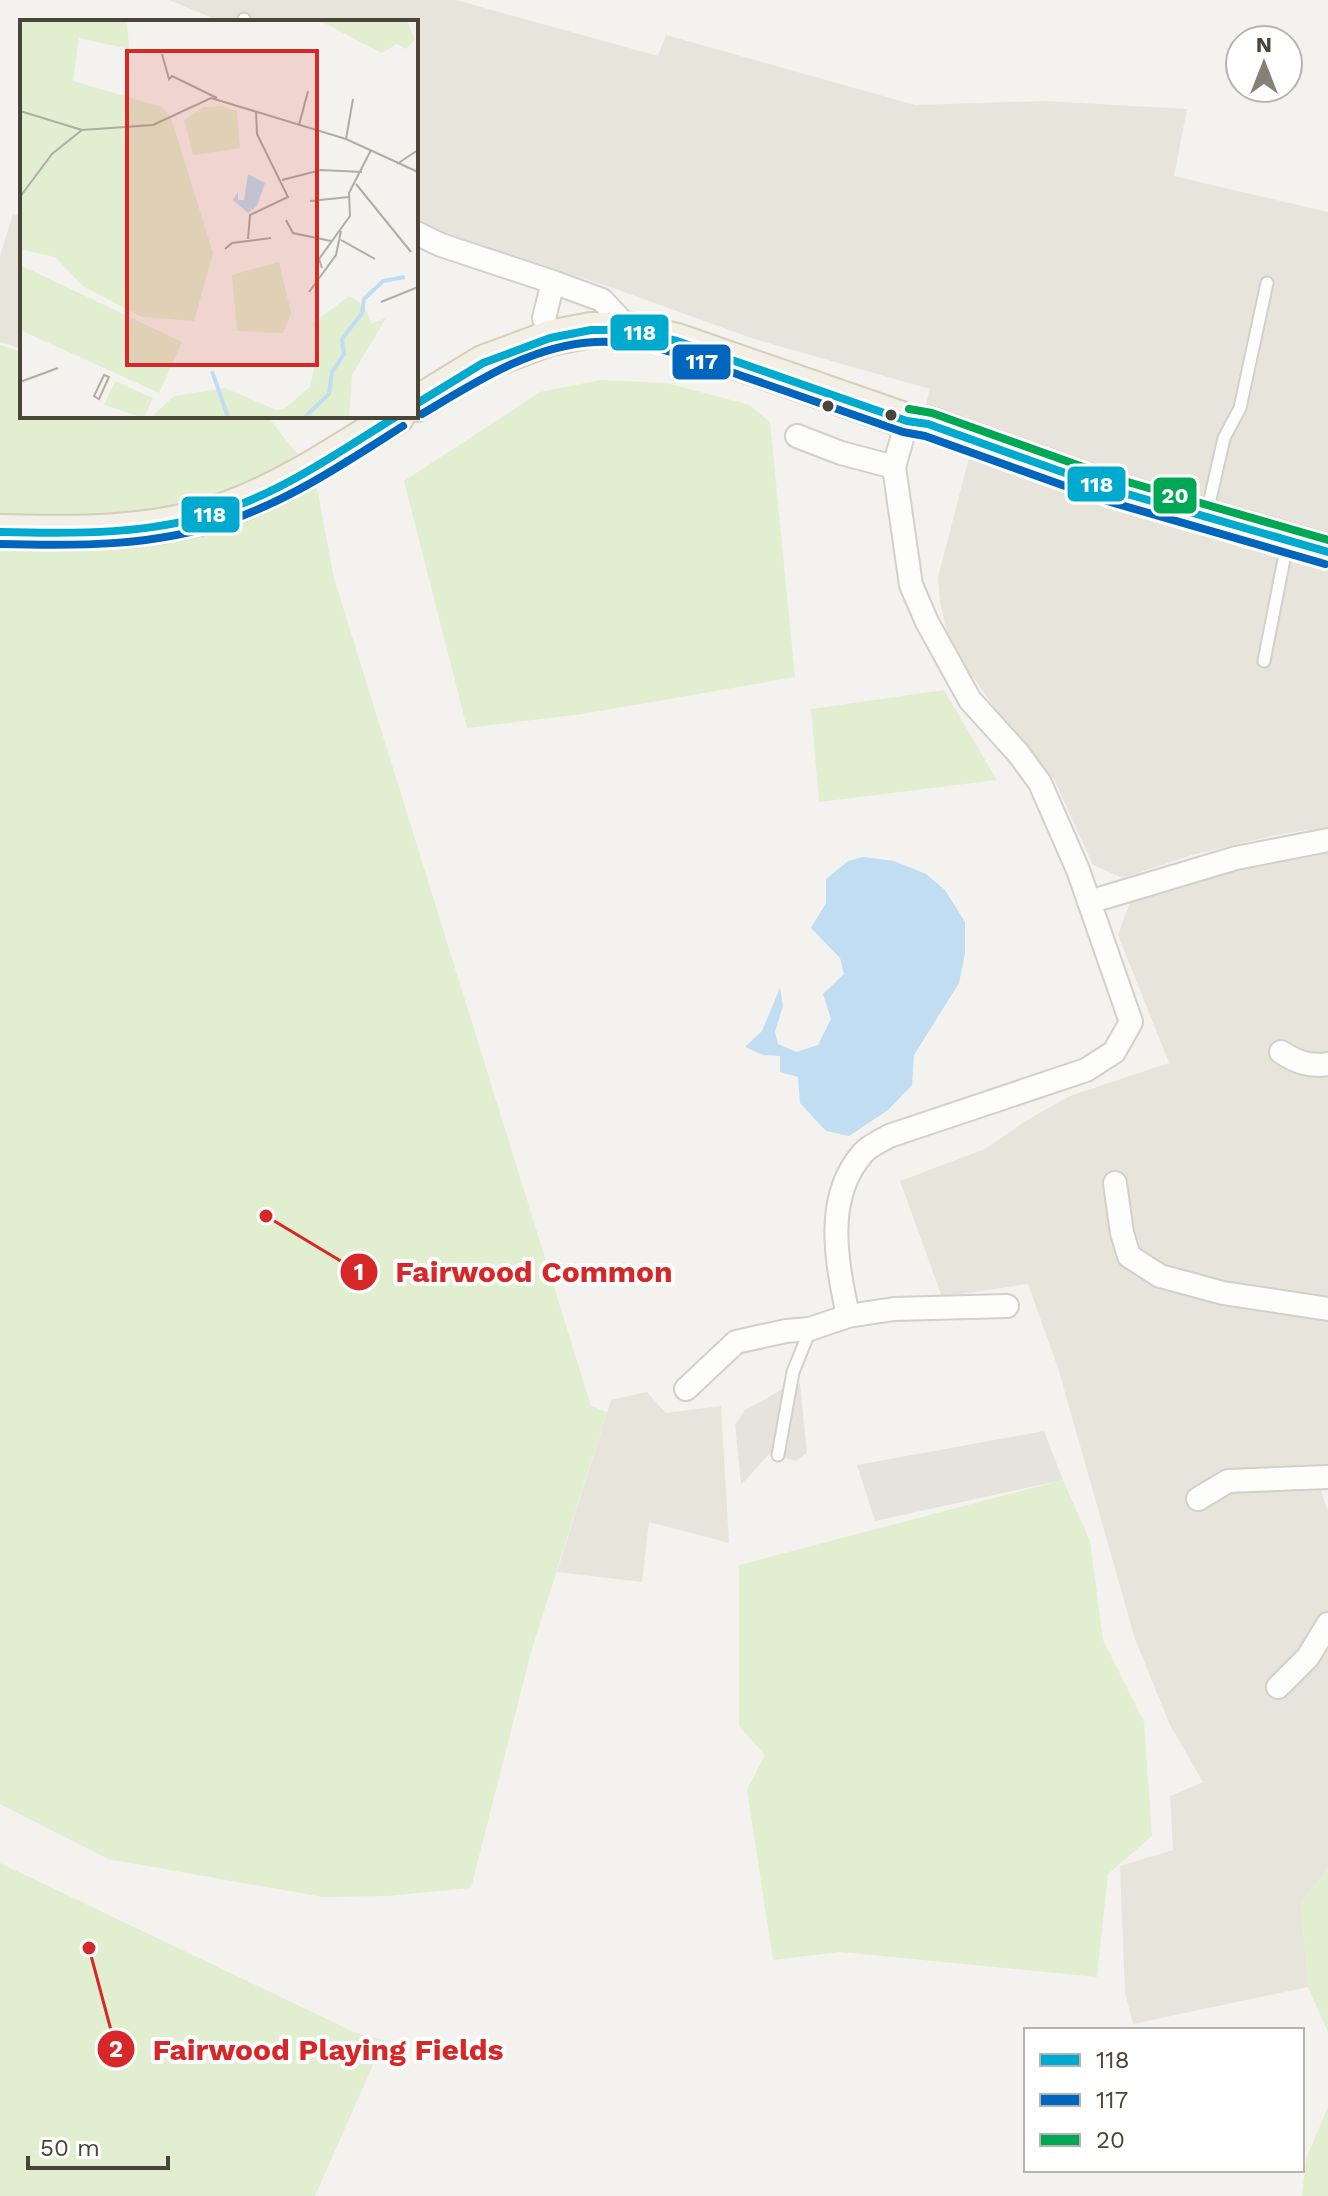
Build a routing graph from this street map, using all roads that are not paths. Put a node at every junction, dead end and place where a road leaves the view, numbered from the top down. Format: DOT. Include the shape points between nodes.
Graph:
graph roads {
  1 [pos="418,234"];
  2 [pos="553,282"];
  3 [pos="1267,283"];
  4 [pos="630,330"];
  5 [pos="550,338"];
  6 [pos="418,403"];
  7 [pos="394,418"];
  8 [pos="907,421"];
  9 [pos="797,436"];
  10 [pos="894,467"];
  11 [pos="1206,516"];
  12 [pos="0,532"];
  13 [pos="1288,539"];
  14 [pos="1328,552"];
  15 [pos="1264,661"];
  16 [pos="1328,840"];
  17 [pos="1089,902"];
  18 [pos="1281,1052"];
  19 [pos="1328,1064"];
  20 [pos="1115,1183"];
  21 [pos="1007,1306"];
  22 [pos="1328,1309"];
  23 [pos="848,1316"];
  24 [pos="810,1329"];
  25 [pos="686,1389"];
  26 [pos="778,1455"];
  27 [pos="1328,1477"];
  28 [pos="1198,1499"];
  29 [pos="1328,1624"];
  30 [pos="1278,1687"];
  1 -- 2 [label="street"];
  2 -- 4 [label="street" via="602,300"];
  2 -- 5 [label="street" via="544,318"];
  3 -- 11 [label="lane" via="1240,408 1224,438"];
  4 -- 5 [label="main road"];
  4 -- 8 [label="main road" via="677,341"];
  5 -- 6 [label="main road" via="483,363"];
  7 -- 12 [label="main road" via="310,470 224,511 121,531"];
  8 -- 10 [label="street"];
  8 -- 11 [label="main road"];
  9 -- 10 [label="street"];
  10 -- 17 [label="street" via="911,585 927,622 970,700 1040,783"];
  11 -- 13 [label="main road"];
  13 -- 14 [label="main road"];
  13 -- 15 [label="lane"];
  16 -- 17 [label="street" via="1236,858"];
  17 -- 23 [label="street" via="1131,1022 1114,1052 1086,1070 889,1136 864,1151 846,1177 836,1217 838,1267"];
  18 -- 19 [label="street" via="1307,1064"];
  20 -- 22 [label="street" via="1129,1256 1160,1276 1223,1293"];
  21 -- 23 [label="street" via="894,1309"];
  23 -- 24 [label="street"];
  24 -- 25 [label="street" via="736,1342"];
  24 -- 26 [label="lane" via="793,1372"];
  27 -- 28 [label="street" via="1228,1481"];
  29 -- 30 [label="street" via="1308,1657"];
}
